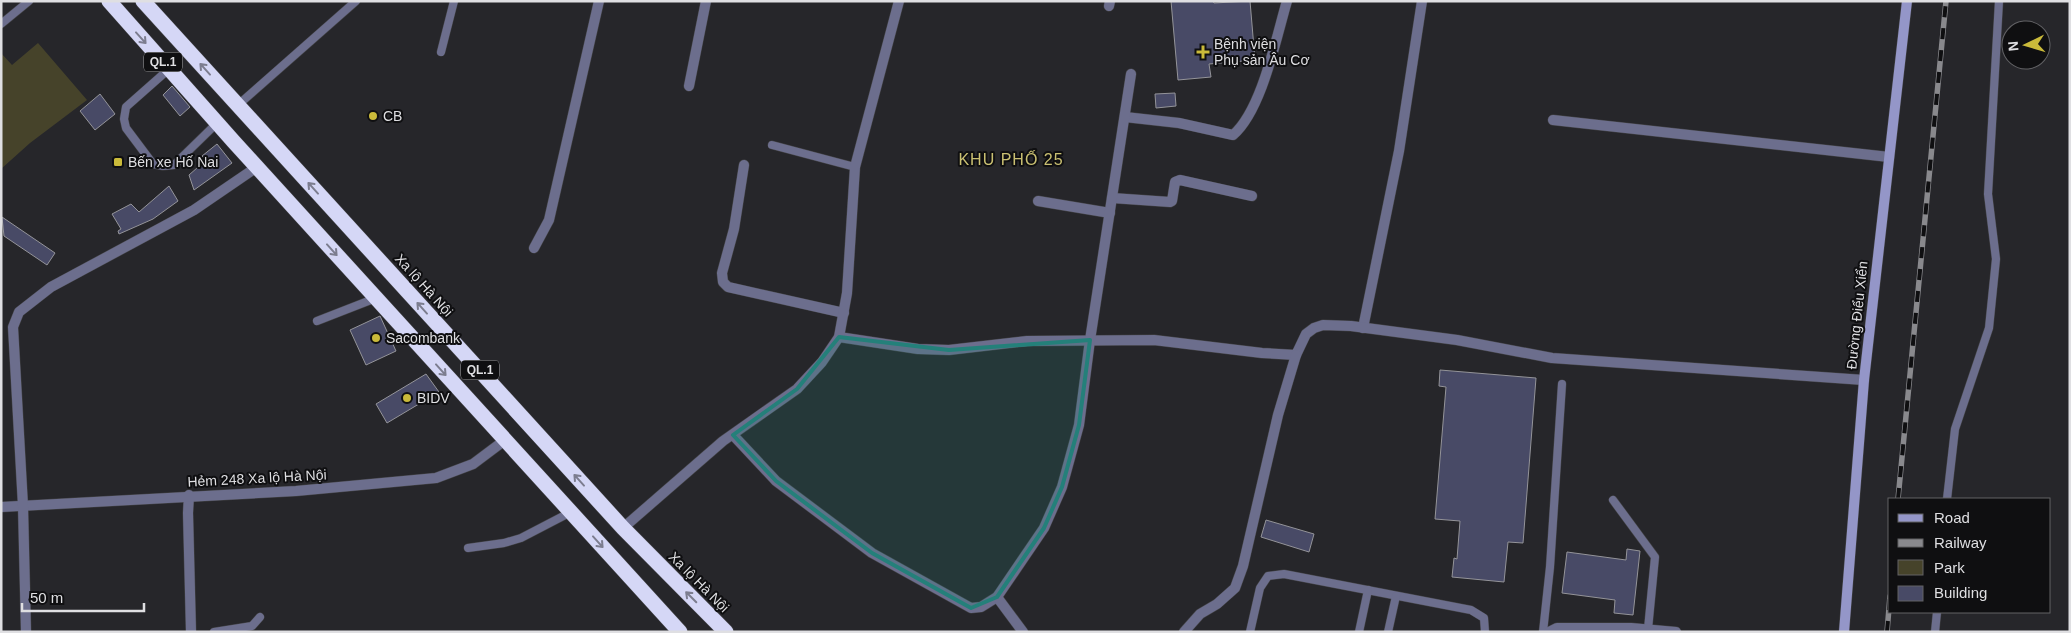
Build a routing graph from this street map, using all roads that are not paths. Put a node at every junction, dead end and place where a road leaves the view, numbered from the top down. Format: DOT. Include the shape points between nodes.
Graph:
graph roads {
  1 [pos="29,1"];
  2 [pos="108,1"];
  3 [pos="143,1"];
  4 [pos="356,1"];
  5 [pos="454,1"];
  6 [pos="599,1"];
  7 [pos="706,1"];
  8 [pos="899,1"];
  9 [pos="1287,1"];
  10 [pos="1422,1"];
  11 [pos="1907,1"];
  12 [pos="1999,1"];
  13 [pos="1,24"];
  14 [pos="441,52"];
  15 [pos="169,69"];
  16 [pos="1131,74"];
  17 [pos="689,86"];
  18 [pos="238,105"];
  19 [pos="1125,117"];
  20 [pos="1553,120"];
  21 [pos="217,123"];
  22 [pos="772,145"];
  23 [pos="278,150"];
  24 [pos="1889,157"];
  25 [pos="744,165"];
  26 [pos="257,167"];
  27 [pos="855,167"];
  28 [pos="1252,196"];
  29 [pos="1112,198"];
  30 [pos="1038,201"];
  31 [pos="1110,213"];
  32 [pos="534,248"];
  33 [pos="376,298"];
  34 [pos="844,313"];
  35 [pos="317,321"];
  36 [pos="1363,328"];
  37 [pos="839,337"];
  38 [pos="1090,340"];
  39 [pos="1296,354"];
  40 [pos="1864,380"];
  41 [pos="1562,384"];
  42 [pos="733,435"];
  43 [pos="504,440"];
  44 [pos="189,496"];
  45 [pos="1947,498"];
  46 [pos="1613,500"];
  47 [pos="22,506"];
  48 [pos="1,507"];
  49 [pos="571,512"];
  50 [pos="623,528"];
  51 [pos="468,548"];
  52 [pos="1368,590"];
  53 [pos="1396,596"];
  54 [pos="996,597"];
  55 [pos="1937,613"];
  56 [pos="260,617"];
  57 [pos="1648,629"];
  58 [pos="26,632"];
  59 [pos="192,632"];
  60 [pos="214,632"];
  61 [pos="680,632"];
  62 [pos="726,632"];
  63 [pos="1023,632"];
  64 [pos="1184,632"];
  65 [pos="1250,632"];
  66 [pos="1359,632"];
  67 [pos="1388,632"];
  68 [pos="1485,632"];
  69 [pos="1543,632"];
  70 [pos="1549,632"];
  71 [pos="1676,632"];
  72 [pos="1844,632"];
  73 [pos="1935,632"];
  1 -- 13 [label="lane"];
  2 -- 15 [label="highway, QL.1, one-way"];
  18 -- 3 [label="highway, Xa lộ Hà Nội / QL.1, one-way"];
  4 -- 18 [label="lane"];
  5 -- 14 [label="lane"];
  6 -- 32 [label="street" via="549,220"];
  7 -- 17 [label="street"];
  8 -- 27 [label="street"];
  9 -- 19 [label="street" via="1261,88 1249,115 1233,135 1180,123"];
  10 -- 36 [label="street" via="1399,151"];
  11 -- 24 [label="street, Đường Điểu Xiển"];
  12 -- 45 [label="lane" via="1988,194 1996,259 1989,328 1955,429"];
  15 -- 21 [label="highway, QL.1"];
  15 -- 21 [label="lane" via="126,107 124,119 126,128 154,164 174,164"];
  16 -- 19 [label="street"];
  18 -- 21 [label="highway"];
  18 -- 23 [label="highway, Xa lộ Hà Nội / QL.1"];
  19 -- 29 [label="street"];
  20 -- 24 [label="street"];
  21 -- 26 [label="highway, QL.1"];
  22 -- 27 [label="lane"];
  23 -- 26 [label="highway"];
  50 -- 23 [label="highway, Xa lộ Hà Nội / QL.1, one-way"];
  24 -- 40 [label="street, Đường Điểu Xiển"];
  25 -- 34 [label="street" via="734,229 722,273 723,282 728,287"];
  26 -- 33 [label="highway, QL.1, one-way"];
  26 -- 47 [label="street" via="194,210 51,287 16,316"];
  27 -- 34 [label="street"];
  28 -- 29 [label="street" via="1180,180 1175,182 1170,202"];
  29 -- 31 [label="street"];
  30 -- 31 [label="street"];
  31 -- 38 [label="street"];
  33 -- 35 [label="lane"];
  33 -- 43 [label="highway, QL.1, one-way"];
  34 -- 37 [label="street"];
  36 -- 39 [label="street" via="1323,325 1314,328 1306,334"];
  36 -- 40 [label="street" via="1457,340 1552,358"];
  37 -- 38 [label="street" via="918,349 949,350"];
  37 -- 42 [label="street" via="797,389"];
  38 -- 39 [label="street" via="1154,340"];
  38 -- 54 [label="street" via="1079,425 1062,487 1044,528"];
  39 -- 64 [label="street" via="1235,588 1200,614"];
  40 -- 72 [label="street, Đường Điểu Xiển"];
  41 -- 69 [label="lane"];
  42 -- 50 [label="street" via="722,441"];
  42 -- 54 [label="street" via="776,481 872,553 971,608 981,607"];
  43 -- 44 [label="street, Hẻm 248 Xa lộ Hà Nội" via="473,464 436,478 296,491"];
  43 -- 49 [label="highway, QL.1"];
  44 -- 47 [label="street, Hẻm 248 Xa lộ Hà Nội"];
  44 -- 59 [label="street"];
  46 -- 57 [label="lane" via="1655,557"];
  47 -- 48 [label="street, Hẻm 248 Xa lộ Hà Nội"];
  47 -- 58 [label="street"];
  49 -- 51 [label="lane" via="504,544"];
  49 -- 61 [label="highway, QL.1, one-way"];
  62 -- 50 [label="highway, Xa lộ Hà Nội / QL.1, one-way"];
  52 -- 53 [label="lane"];
  52 -- 65 [label="lane" via="1284,574 1268,576 1260,588"];
  52 -- 66 [label="lane"];
  53 -- 67 [label="lane"];
  53 -- 68 [label="lane" via="1471,610 1484,618"];
  54 -- 63 [label="street"];
  55 -- 73 [label="lane"];
  56 -- 60 [label="lane" via="252,626"];
  57 -- 70 [label="street" via="1557,628"];
  57 -- 71 [label="street"];
}
